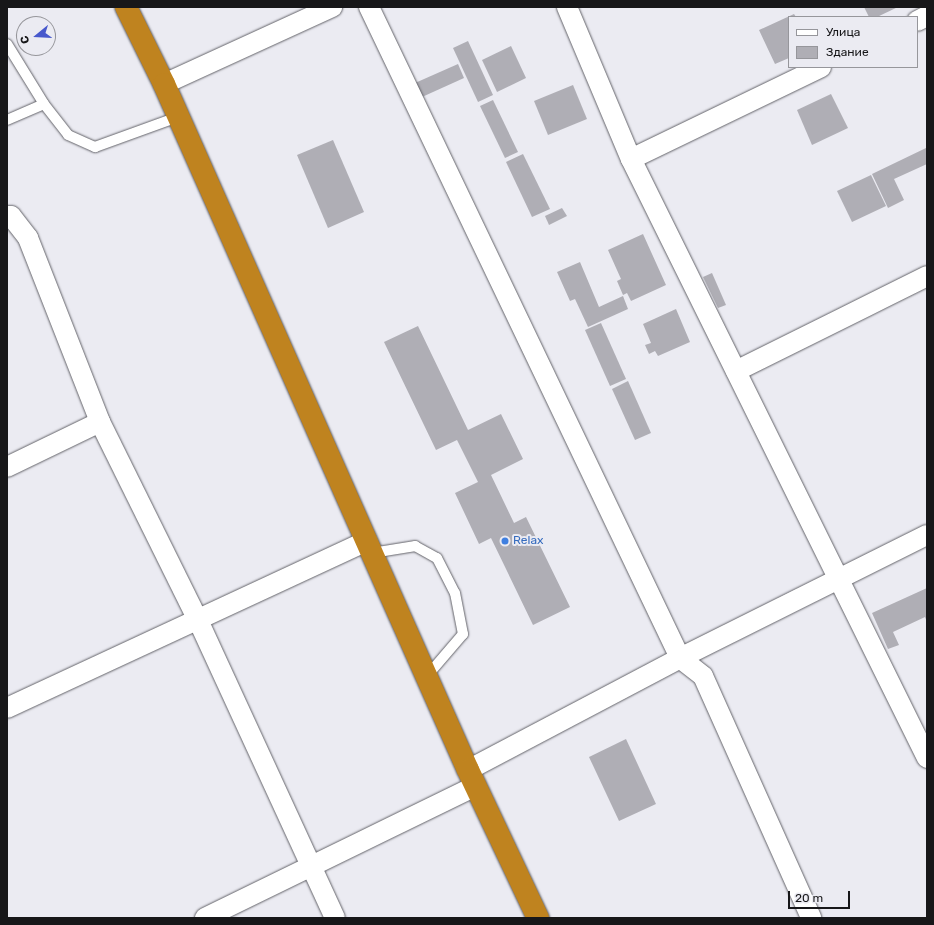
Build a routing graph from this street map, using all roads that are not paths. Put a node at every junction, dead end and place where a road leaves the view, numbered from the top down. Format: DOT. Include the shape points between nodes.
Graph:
graph roads {
  1 [pos="126,7"];
  2 [pos="332,7"];
  3 [pos="369,7"];
  4 [pos="567,7"];
  5 [pos="927,16"];
  6 [pos="918,20"];
  7 [pos="7,44"];
  8 [pos="819,68"];
  9 [pos="164,84"];
  10 [pos="44,104"];
  11 [pos="178,117"];
  12 [pos="7,120"];
  13 [pos="631,159"];
  14 [pos="7,216"];
  15 [pos="927,276"];
  16 [pos="736,371"];
  17 [pos="100,422"];
  18 [pos="7,467"];
  19 [pos="927,535"];
  20 [pos="369,547"];
  21 [pos="838,580"];
  22 [pos="197,618"];
  23 [pos="680,658"];
  24 [pos="427,676"];
  25 [pos="7,708"];
  26 [pos="927,758"];
  27 [pos="472,778"];
  28 [pos="311,867"];
  29 [pos="205,918"];
  30 [pos="335,918"];
  31 [pos="538,918"];
  32 [pos="811,918"];
  1 -- 9 [label="highway"];
  2 -- 9 [label="street"];
  3 -- 23 [label="street"];
  4 -- 13 [label="street"];
  5 -- 6 [label="street"];
  7 -- 10 [label="lane"];
  8 -- 13 [label="street"];
  9 -- 11 [label="highway"];
  10 -- 11 [label="lane" via="68,135 95,147"];
  10 -- 12 [label="lane"];
  11 -- 20 [label="highway"];
  13 -- 16 [label="street"];
  14 -- 17 [label="street" via="11,216 28,238"];
  15 -- 16 [label="street"];
  16 -- 21 [label="street"];
  17 -- 18 [label="street"];
  17 -- 22 [label="street"];
  19 -- 21 [label="street"];
  20 -- 22 [label="street"];
  20 -- 24 [label="highway"];
  20 -- 24 [label="lane" via="415,546 437,558 455,593 462,634"];
  21 -- 23 [label="street"];
  21 -- 26 [label="street"];
  22 -- 25 [label="street"];
  22 -- 28 [label="street"];
  23 -- 27 [label="street"];
  23 -- 32 [label="street" via="703,676"];
  24 -- 27 [label="highway"];
  27 -- 28 [label="street"];
  27 -- 31 [label="highway"];
  28 -- 29 [label="street"];
  28 -- 30 [label="street"];
}
